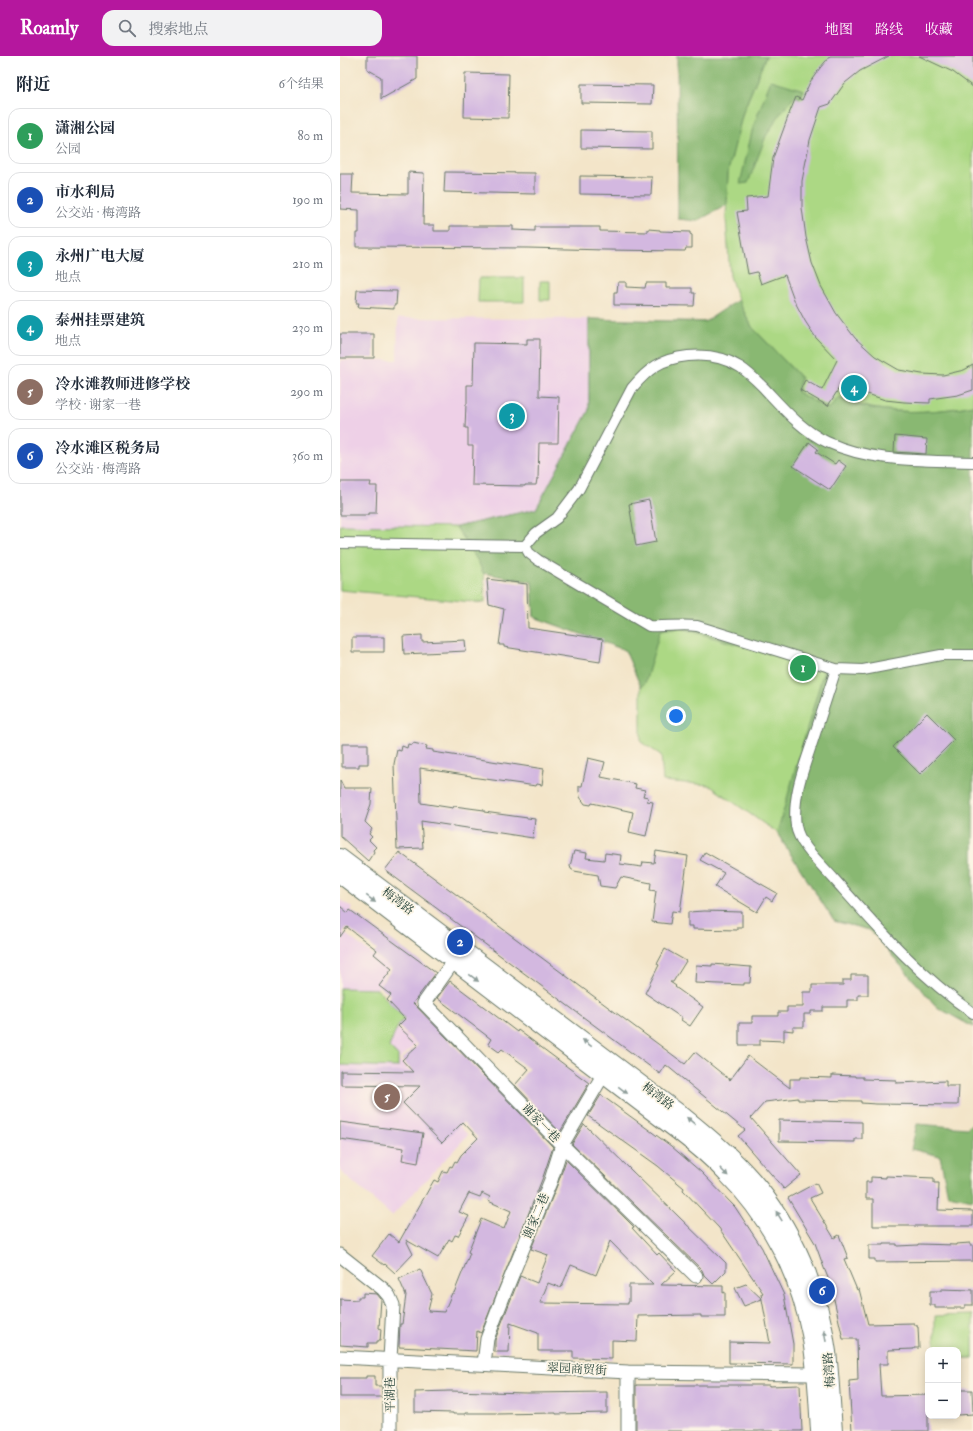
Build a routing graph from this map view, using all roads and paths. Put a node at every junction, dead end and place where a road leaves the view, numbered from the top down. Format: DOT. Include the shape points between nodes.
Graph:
graph roads {
  1 [pos="973,462"];
  2 [pos="340,543"];
  3 [pos="525,546"];
  4 [pos="973,655"];
  5 [pos="836,668"];
  6 [pos="340,858"];
  7 [pos="340,876"];
  8 [pos="453,962"];
  9 [pos="973,1013"];
  10 [pos="603,1075"];
  11 [pos="562,1145"];
  12 [pos="340,1255"];
  13 [pos="696,1276"];
  14 [pos="340,1357"];
  15 [pos="390,1359"];
  16 [pos="484,1364"];
  17 [pos="628,1372"];
  18 [pos="815,1374"];
  19 [pos="390,1431"];
  20 [pos="628,1431"];
  21 [pos="819,1431"];
  22 [pos="834,1431"];
  1 -- 3 [label="street" via="889,459 845,449 810,432 741,367 722,358 702,354 679,357 658,364 644,374 632,388 578,489 556,518 536,533"];
  2 -- 3 [label="street"];
  3 -- 5 [label="street" via="538,560 649,626 697,626"];
  4 -- 5 [label="street" via="941,654 863,670"];
  5 -- 9 [label="street" via="798,788 796,826 799,838 892,944 938,986"];
  22 -- 6 [label="street, 梅湾路, one-way" via="828,1352 812,1287 792,1238 768,1199 752,1179 733,1158 685,1117"];
  7 -- 8 [label="street, 梅湾路, one-way"];
  8 -- 10 [label="street, 梅湾路, one-way"];
  8 -- 11 [label="street, 谢家一巷" via="424,1003"];
  10 -- 11 [label="street, 谢家二巷"];
  10 -- 18 [label="street, 梅湾路, one-way" via="702,1150 725,1172 759,1212 781,1249 797,1290 810,1334"];
  11 -- 13 [label="street, 谢家一巷"];
  11 -- 16 [label="street, 谢家二巷" via="551,1180 487,1339"];
  12 -- 15 [label="street, 平湖巷" via="389,1296 393,1305"];
  14 -- 15 [label="street, 翠园商贸街"];
  15 -- 16 [label="street, 翠园商贸街"];
  15 -- 19 [label="street, 平湖巷"];
  16 -- 17 [label="street, 翠园商贸街"];
  17 -- 18 [label="street, 翠园商贸街"];
  17 -- 20 [label="street"];
  18 -- 21 [label="street, 梅湾路"];
}
